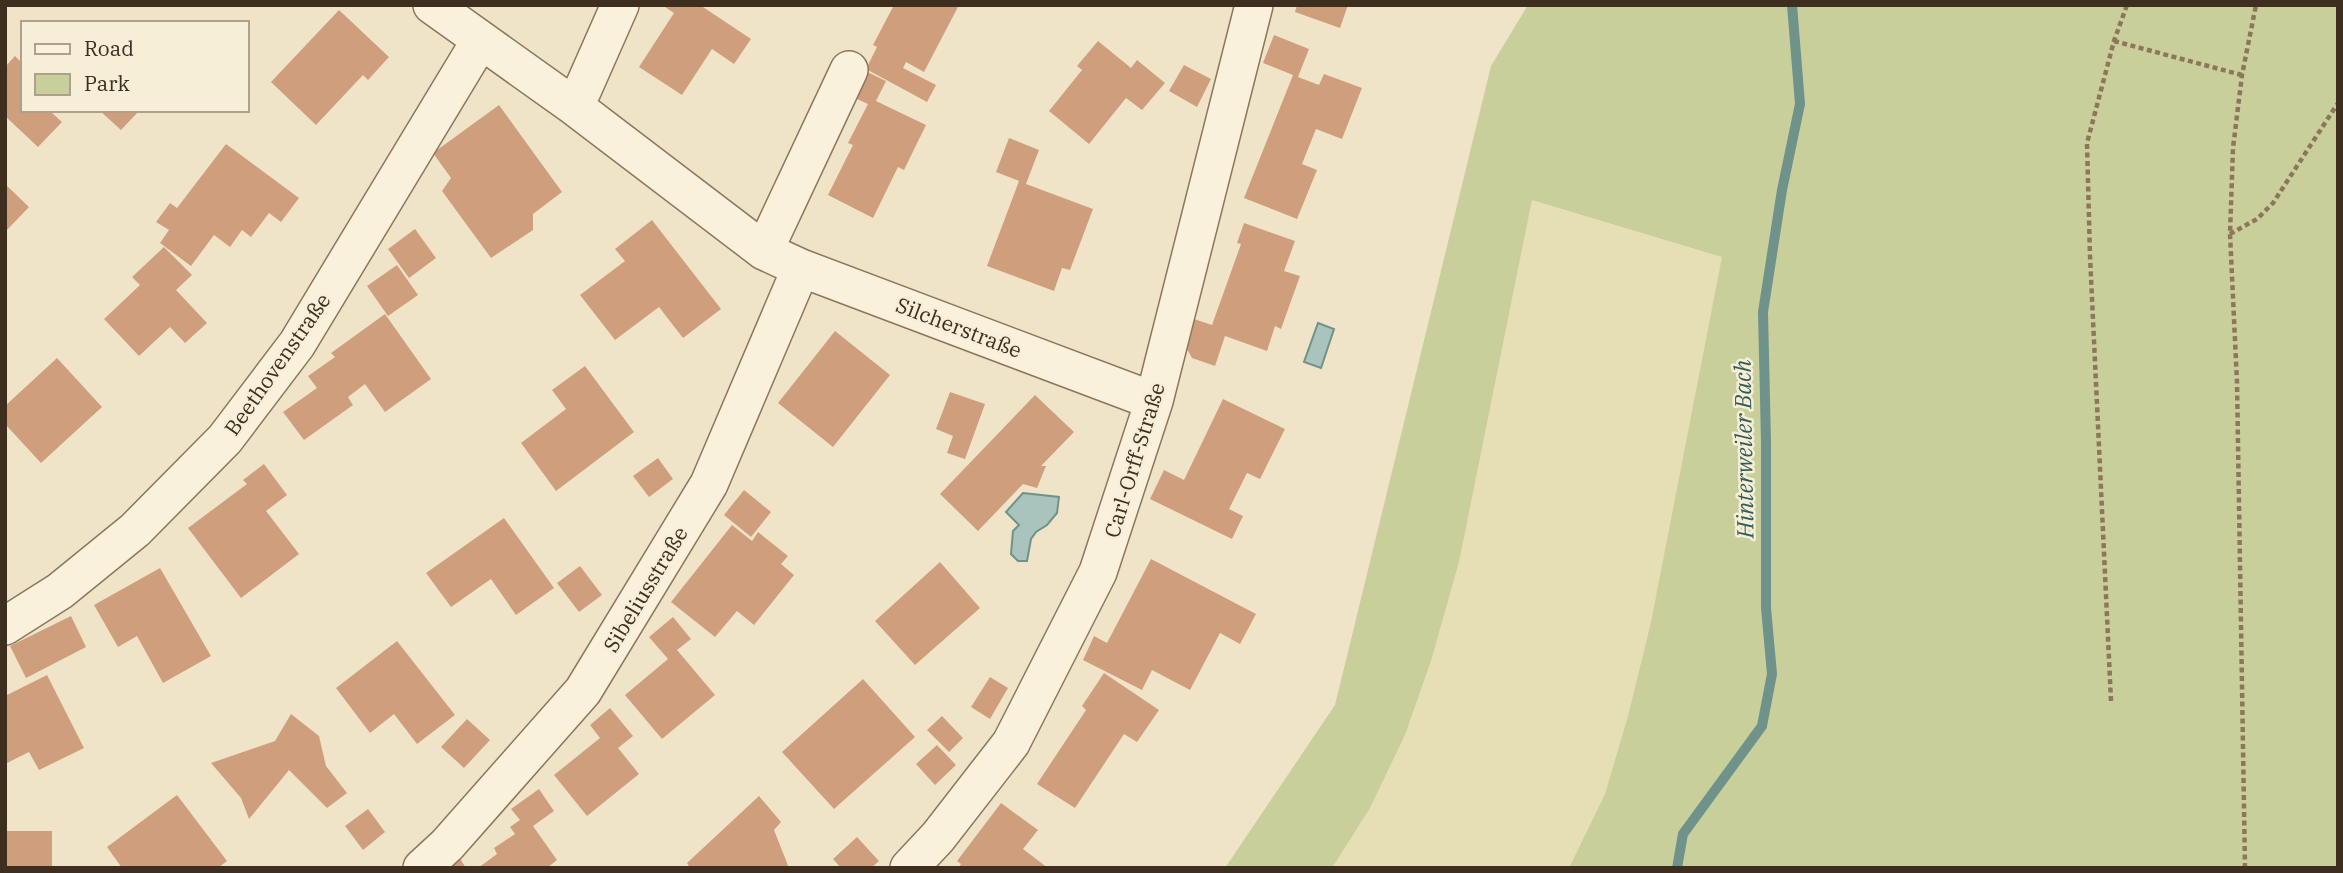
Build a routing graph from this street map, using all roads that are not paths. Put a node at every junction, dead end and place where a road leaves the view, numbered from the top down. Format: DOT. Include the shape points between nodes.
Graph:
graph roads {
  1 [pos="432,5"];
  2 [pos="620,5"];
  3 [pos="1254,5"];
  4 [pos="480,41"];
  5 [pos="849,70"];
  6 [pos="575,107"];
  7 [pos="764,251"];
  8 [pos="801,268"];
  9 [pos="1154,401"];
  10 [pos="5,626"];
  11 [pos="422,868"];
  12 [pos="909,868"];
  1 -- 4 [label="street, Silcherstraße"];
  2 -- 6 [label="street"];
  3 -- 9 [label="street, Carl-Orff-Straße"];
  4 -- 6 [label="street, Silcherstraße"];
  4 -- 10 [label="street, Beethovenstraße" via="297,344 225,439 135,530 60,591"];
  5 -- 7 [label="street"];
  6 -- 7 [label="street, Silcherstraße"];
  7 -- 8 [label="street, Silcherstraße"];
  8 -- 9 [label="street, Silcherstraße"];
  8 -- 11 [label="street, Sibeliusstraße" via="709,484 583,691"];
  9 -- 12 [label="street, Carl-Orff-Straße" via="1098,572 1011,743"];
}
